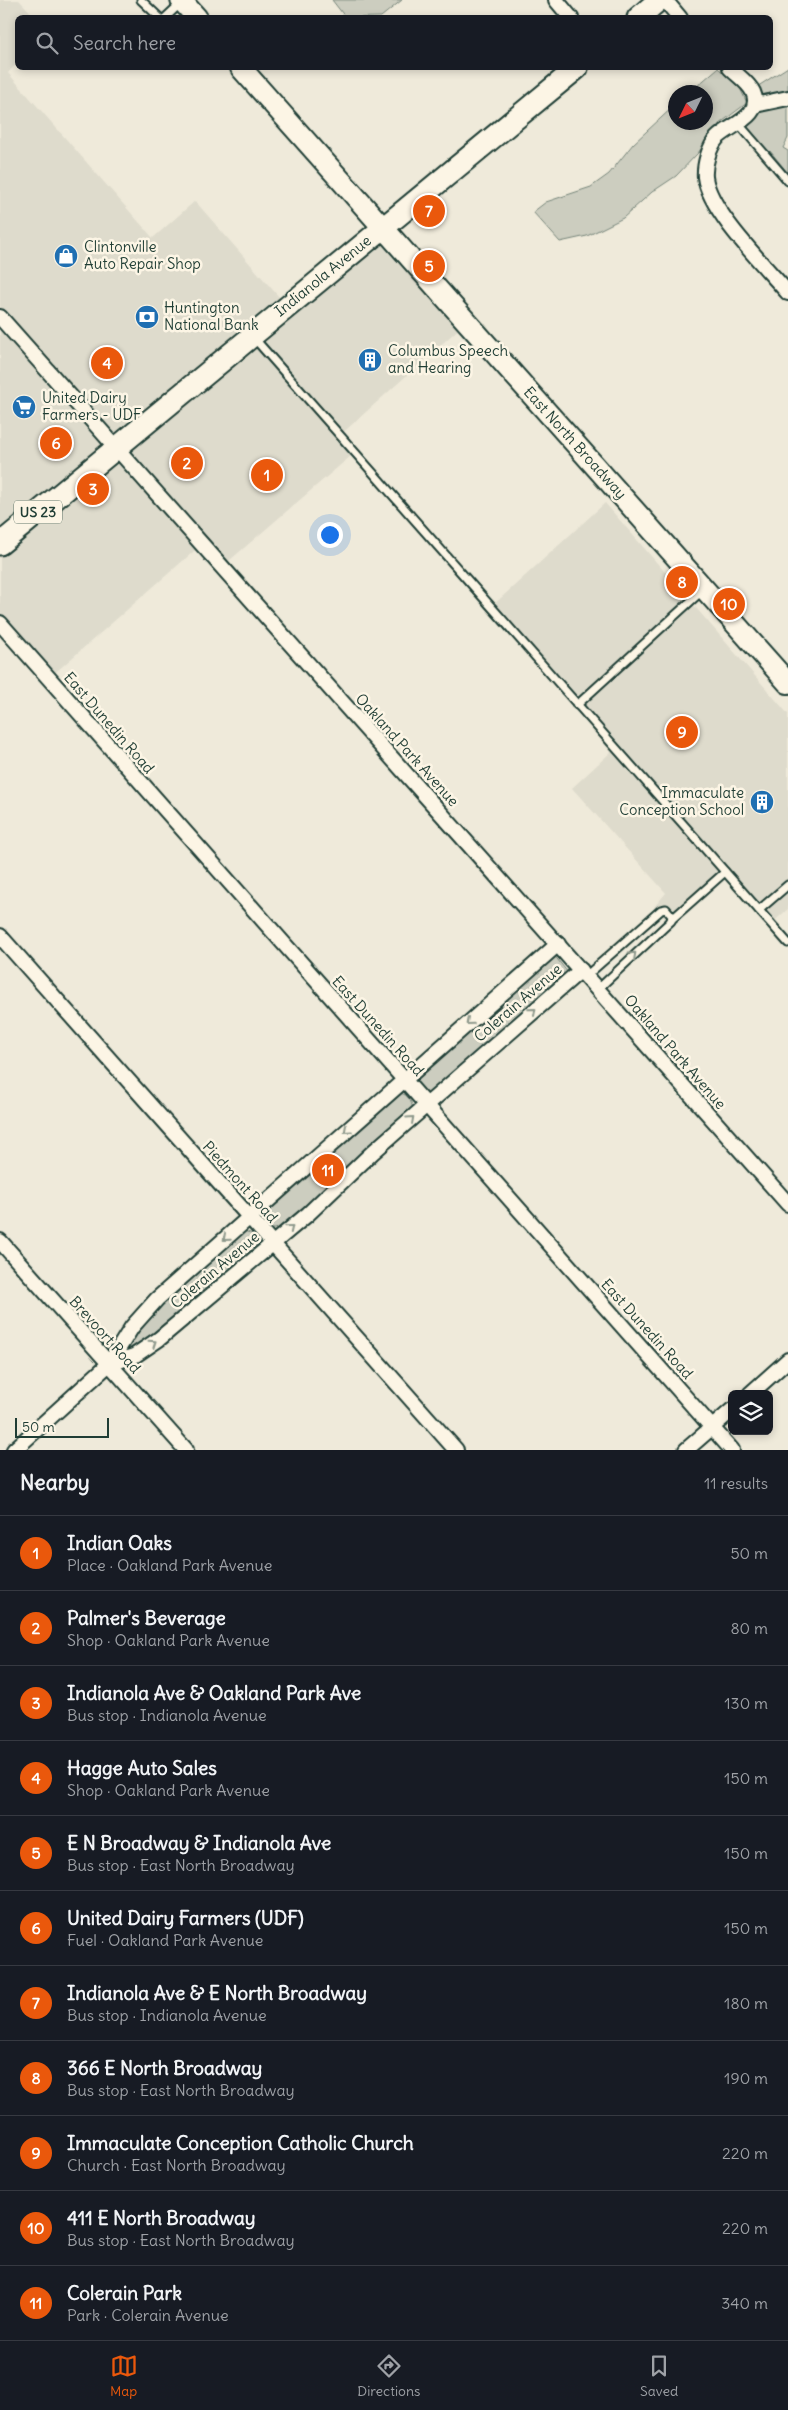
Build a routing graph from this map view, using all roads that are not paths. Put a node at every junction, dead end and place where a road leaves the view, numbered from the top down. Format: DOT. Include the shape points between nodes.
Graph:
graph roads {
  1 [pos="141,0"];
  2 [pos="183,0"];
  3 [pos="556,0"];
  4 [pos="659,0"];
  5 [pos="665,0"];
  6 [pos="157,15"];
  7 [pos="167,15"];
  8 [pos="195,15"];
  9 [pos="568,15"];
  10 [pos="642,15"];
  11 [pos="678,15"];
  12 [pos="244,70"];
  13 [pos="575,70"];
  14 [pos="732,70"];
  15 [pos="788,98"];
  16 [pos="755,105"];
  17 [pos="738,122"];
  18 [pos="788,182"];
  19 [pos="383,227"];
  20 [pos="788,293"];
  21 [pos="0,317"];
  22 [pos="251,335"];
  23 [pos="115,447"];
  24 [pos="0,544"];
  25 [pos="704,589"];
  26 [pos="0,623"];
  27 [pos="788,683"];
  28 [pos="577,705"];
  29 [pos="724,872"];
  30 [pos="788,885"];
  31 [pos="759,910"];
  32 [pos="671,921"];
  33 [pos="0,936"];
  34 [pos="788,943"];
  35 [pos="558,944"];
  36 [pos="584,973"];
  37 [pos="598,989"];
  38 [pos="404,1080"];
  39 [pos="426,1105"];
  40 [pos="788,1204"];
  41 [pos="250,1217"];
  42 [pos="0,1241"];
  43 [pos="272,1243"];
  44 [pos="788,1360"];
  45 [pos="109,1364"];
  46 [pos="754,1390"];
  47 [pos="728,1413"];
  48 [pos="712,1427"];
  49 [pos="14,1450"];
  50 [pos="186,1450"];
  51 [pos="456,1450"];
  52 [pos="686,1450"];
  53 [pos="732,1450"];
  1 -- 6 [label="lane"];
  2 -- 7 [label="lane"];
  2 -- 8 [label="main road"];
  3 -- 9 [label="street"];
  4 -- 10 [label="main road"];
  5 -- 11 [label="street"];
  12 -- 19 [label="main road, East North Broadway"];
  13 -- 19 [label="main road, Indianola Avenue / US 23"];
  14 -- 16 [label="street" via="752,90"];
  15 -- 16 [label="street"];
  16 -- 17 [label="street" via="750,116"];
  17 -- 18 [label="lane"];
  17 -- 20 [label="street" via="717,138 711,148 705,174 707,189 722,214"];
  19 -- 22 [label="main road, Indianola Avenue / US 23"];
  19 -- 25 [label="main road, East North Broadway"];
  21 -- 23 [label="street, Oakland Park Avenue"];
  22 -- 23 [label="main road, Indianola Avenue / US 23"];
  22 -- 28 [label="lane"];
  23 -- 24 [label="main road, Indianola Avenue / US 23"];
  23 -- 35 [label="street, Oakland Park Avenue"];
  25 -- 27 [label="main road, East North Broadway"];
  25 -- 28 [label="lane"];
  26 -- 38 [label="street, East Dunedin Road"];
  28 -- 29 [label="lane"];
  29 -- 31 [label="lane"];
  29 -- 32 [label="lane"];
  30 -- 31 [label="lane"];
  31 -- 34 [label="lane"];
  32 -- 36 [label="lane" via="672,916 666,909 661,910"];
  37 -- 32 [label="lane, one-way"];
  33 -- 41 [label="street, Piedmont Road"];
  35 -- 36 [label="street, Oakland Park Avenue"];
  35 -- 38 [label="street, Colerain Avenue, one-way"];
  36 -- 37 [label="street, Oakland Park Avenue"];
  39 -- 36 [label="street, Colerain Avenue, one-way"];
  37 -- 40 [label="street, Oakland Park Avenue"];
  38 -- 39 [label="street, East Dunedin Road"];
  38 -- 41 [label="street, Colerain Avenue, one-way"];
  43 -- 39 [label="street, Colerain Avenue, one-way" via="315,1208"];
  39 -- 48 [label="street, East Dunedin Road"];
  41 -- 43 [label="street, Piedmont Road"];
  41 -- 45 [label="street, Colerain Avenue, one-way" via="157,1299 132,1327"];
  42 -- 45 [label="street, Brevoort Road"];
  45 -- 43 [label="street, Colerain Avenue, one-way" via="134,1356 159,1339"];
  43 -- 51 [label="street, Piedmont Road"];
  44 -- 46 [label="street"];
  45 -- 49 [label="street, Colerain Avenue"];
  45 -- 50 [label="street, Brevoort Road"];
  47 -- 48 [label="street"];
  48 -- 52 [label="street"];
  48 -- 53 [label="street, East Dunedin Road"];
}
